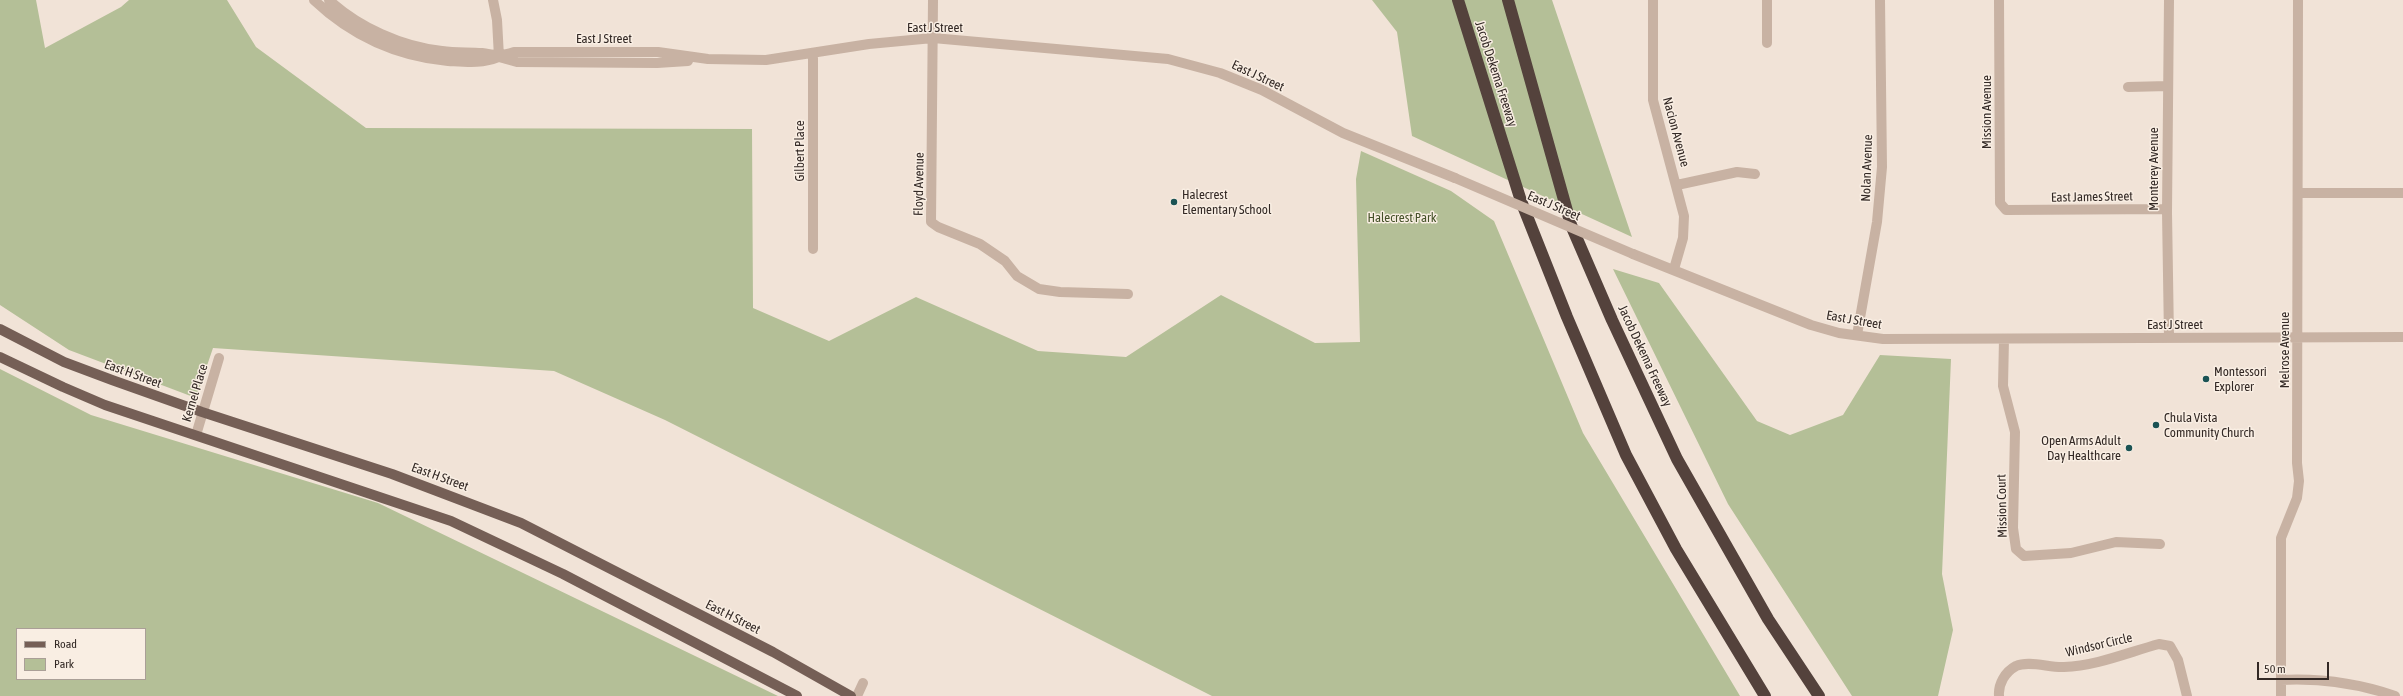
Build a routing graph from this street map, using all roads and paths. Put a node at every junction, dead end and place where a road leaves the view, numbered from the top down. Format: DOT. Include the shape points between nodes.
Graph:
graph roads {
  1 [pos="314,0"];
  2 [pos="329,0"];
  3 [pos="493,0"];
  4 [pos="933,0"];
  5 [pos="1458,0"];
  6 [pos="1652,0"];
  7 [pos="1766,0"];
  8 [pos="1880,0"];
  9 [pos="1999,0"];
  10 [pos="2169,0"];
  11 [pos="2298,0"];
  12 [pos="1509,1"];
  13 [pos="933,38"];
  14 [pos="1767,43"];
  15 [pos="813,53"];
  16 [pos="499,57"];
  17 [pos="2168,86"];
  18 [pos="2128,88"];
  19 [pos="1755,174"];
  20 [pos="1677,185"];
  21 [pos="2298,193"];
  22 [pos="2403,193"];
  23 [pos="2167,209"];
  24 [pos="2017,212"];
  25 [pos="813,249"];
  26 [pos="1674,269"];
  27 [pos="1128,294"];
  28 [pos="0,329"];
  29 [pos="1858,336"];
  30 [pos="2403,337"];
  31 [pos="2169,338"];
  32 [pos="2298,338"];
  33 [pos="2004,339"];
  34 [pos="0,357"];
  35 [pos="219,358"];
  36 [pos="202,412"];
  37 [pos="196,435"];
  38 [pos="2160,544"];
  39 [pos="2281,680"];
  40 [pos="863,683"];
  41 [pos="797,696"];
  42 [pos="851,696"];
  43 [pos="857,696"];
  44 [pos="1765,696"];
  45 [pos="1820,696"];
  46 [pos="1998,696"];
  47 [pos="2187,696"];
  48 [pos="2281,696"];
  49 [pos="2395,696"];
  1 -- 16 [label="street, East J Street" via="352,30 371,41 404,54 461,62 486,62"];
  2 -- 16 [label="street, East J Street" via="363,24 402,42 440,51 482,53"];
  3 -- 16 [label="street"];
  4 -- 13 [label="street, Floyd Avenue"];
  5 -- 44 [label="highway, Jacob Dekema Freeway" via="1521,201 1623,448 1676,549"];
  6 -- 20 [label="street, Nacion Avenue" via="1653,100"];
  7 -- 14 [label="street"];
  8 -- 29 [label="street, Nolan Avenue" via="1882,167 1877,222"];
  9 -- 24 [label="street, Mission Avenue" via="2000,203 2006,210"];
  10 -- 17 [label="street, Monterey Avenue"];
  11 -- 21 [label="street, Melrose Avenue"];
  12 -- 45 [label="highway, Jacob Dekema Freeway" via="1571,225 1612,320 1677,459 1768,619"];
  13 -- 15 [label="street, East J Street"];
  13 -- 26 [label="street, East J Street, bridge" via="1132,55 1184,62 1220,72 1262,90 1343,133"];
  13 -- 27 [label="street, Floyd Avenue" via="931,222 980,244 1005,262 1017,276 1039,289"];
  15 -- 16 [label="street, East J Street" via="777,60 708,59 657,63 517,62"];
  15 -- 25 [label="street, Gilbert Place"];
  17 -- 18 [label="street"];
  17 -- 23 [label="street, Monterey Avenue"];
  19 -- 20 [label="street" via="1738,172"];
  20 -- 26 [label="street, Nacion Avenue" via="1684,227"];
  21 -- 22 [label="street"];
  21 -- 32 [label="street, Melrose Avenue"];
  23 -- 24 [label="street, East James Street"];
  23 -- 31 [label="street, Monterey Avenue"];
  26 -- 29 [label="street, East J Street" via="1811,325"];
  28 -- 36 [label="main road, East H Street" via="64,362"];
  29 -- 33 [label="street, East J Street" via="1895,339"];
  30 -- 32 [label="street, East J Street"];
  31 -- 32 [label="street, East J Street"];
  31 -- 33 [label="street, East J Street"];
  32 -- 39 [label="street, Melrose Avenue" via="2299,490 2281,538"];
  33 -- 38 [label="street, Mission Court" via="2003,386 2015,432 2013,528 2016,549 2024,556 2071,553 2116,542"];
  34 -- 37 [label="main road" via="105,405"];
  35 -- 36 [label="street, Kernel Place"];
  36 -- 37 [label="street, Kernel Place"];
  36 -- 42 [label="main road, East H Street" via="385,471 521,523 773,652"];
  37 -- 41 [label="main road" via="451,520 563,574"];
  39 -- 48 [label="street, Melrose Avenue"];
  39 -- 49 [label="street" via="2335,680 2373,688"];
  40 -- 43 [label="street"];
  46 -- 47 [label="street, Windsor Circle" via="2004,678 2012,669 2022,664 2064,667 2085,664 2159,644 2170,646 2178,660"];
}
